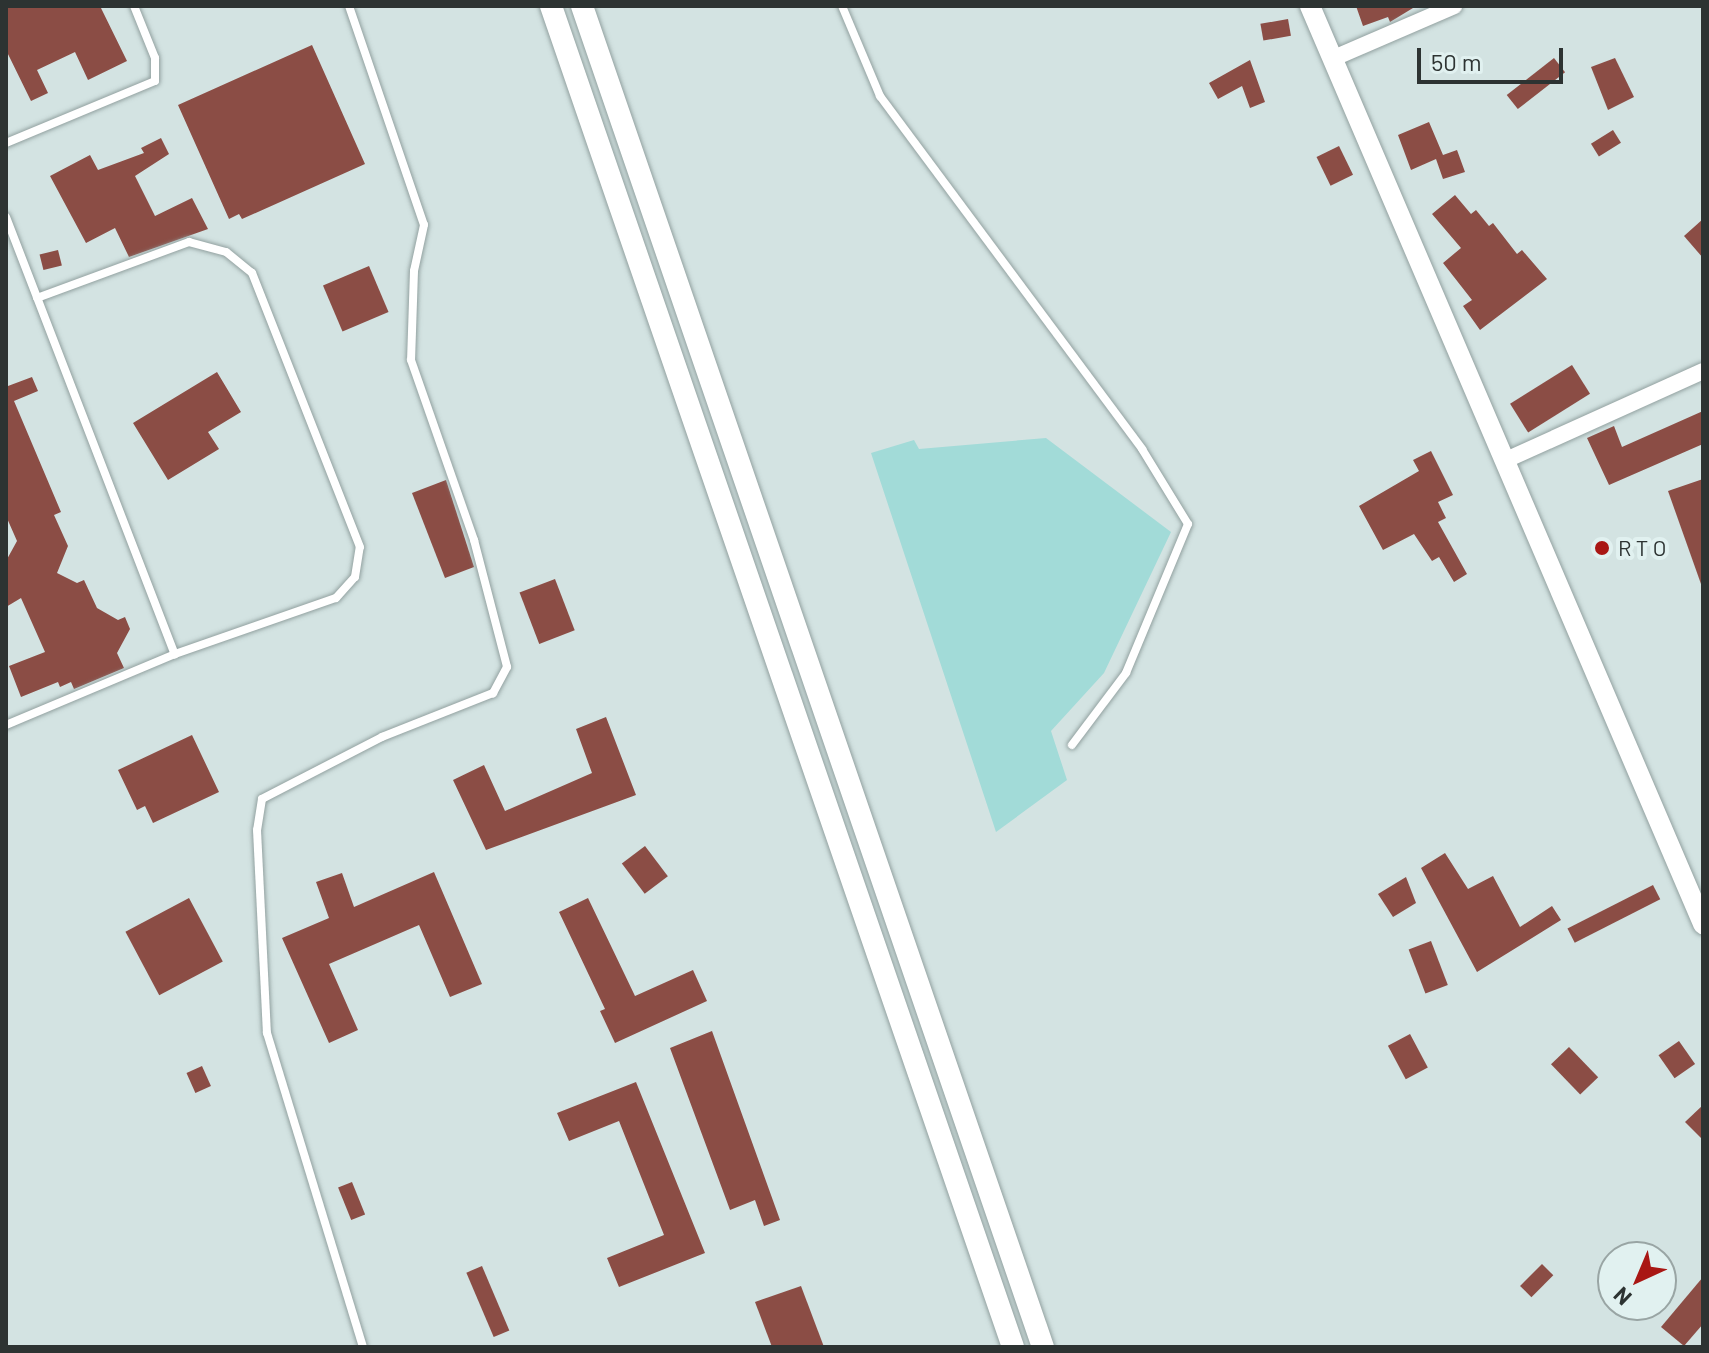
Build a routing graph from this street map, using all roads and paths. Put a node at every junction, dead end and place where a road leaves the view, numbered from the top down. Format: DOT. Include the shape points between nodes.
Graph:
graph roads {
  1 [pos="134,6"];
  2 [pos="349,6"];
  3 [pos="551,6"];
  4 [pos="582,6"];
  5 [pos="842,6"];
  6 [pos="1310,6"];
  7 [pos="1454,6"];
  8 [pos="1334,58"];
  9 [pos="6,143"];
  10 [pos="6,217"];
  11 [pos="37,298"];
  12 [pos="1703,371"];
  13 [pos="1506,460"];
  14 [pos="175,654"];
  15 [pos="7,723"];
  16 [pos="1072,745"];
  17 [pos="1698,902"];
  18 [pos="1703,924"];
  19 [pos="363,1347"];
  20 [pos="1013,1347"];
  21 [pos="1043,1347"];
  1 -- 9 [label="lane" via="155,58 155,81"];
  2 -- 19 [label="lane" via="424,225 414,271 411,360 474,540 507,667 493,693 382,737 262,799 257,830 267,1033"];
  3 -- 20 [label="main road"];
  4 -- 21 [label="main road"];
  5 -- 16 [label="lane" via="880,96 1142,449 1188,524 1126,673"];
  6 -- 8 [label="street"];
  7 -- 8 [label="street"];
  8 -- 13 [label="street"];
  10 -- 11 [label="lane"];
  11 -- 14 [label="lane"];
  11 -- 14 [label="lane" via="189,242 226,252 252,273 360,547 355,577 336,598"];
  12 -- 13 [label="street"];
  13 -- 17 [label="street"];
  14 -- 15 [label="lane"];
  17 -- 18 [label="street"];
}
